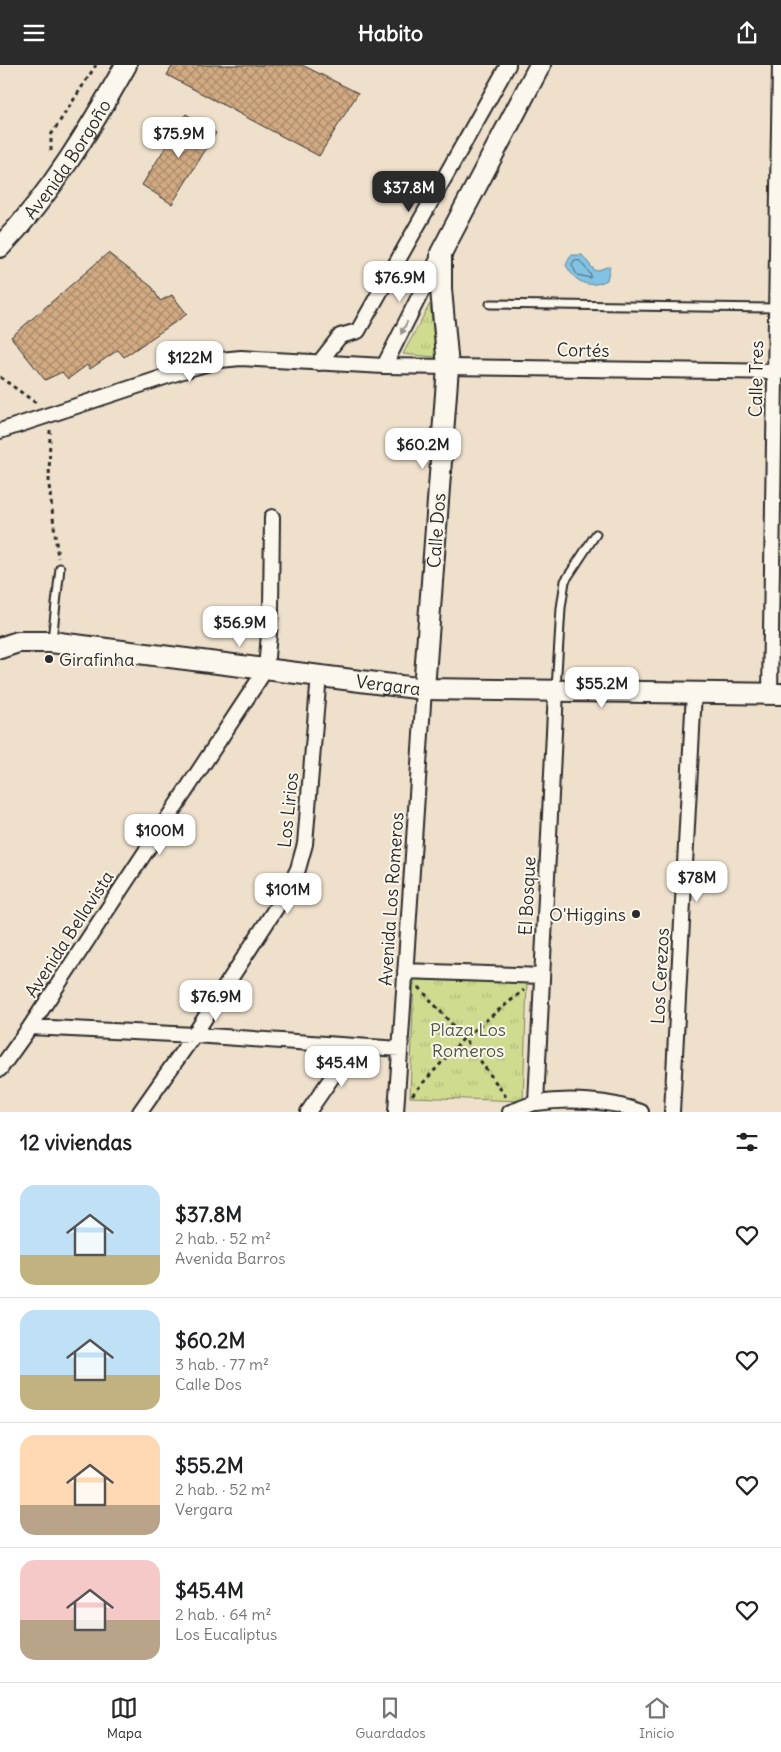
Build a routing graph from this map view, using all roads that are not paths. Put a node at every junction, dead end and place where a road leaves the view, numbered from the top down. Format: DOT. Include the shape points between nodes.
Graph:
graph roads {
  1 [pos="126,65"];
  2 [pos="508,65"];
  3 [pos="540,65"];
  4 [pos="780,65"];
  5 [pos="779,222"];
  6 [pos="0,247"];
  7 [pos="441,253"];
  8 [pos="490,304"];
  9 [pos="776,308"];
  10 [pos="319,363"];
  11 [pos="384,366"];
  12 [pos="448,367"];
  13 [pos="778,372"];
  14 [pos="0,431"];
  15 [pos="272,517"];
  16 [pos="596,534"];
  17 [pos="60,568"];
  18 [pos="51,642"];
  19 [pos="0,647"];
  20 [pos="266,669"];
  21 [pos="319,675"];
  22 [pos="424,689"];
  23 [pos="556,691"];
  24 [pos="694,693"];
  25 [pos="776,694"];
  26 [pos="405,971"];
  27 [pos="542,976"];
  28 [pos="30,1027"];
  29 [pos="194,1035"];
  30 [pos="352,1047"];
  31 [pos="400,1049"];
  32 [pos="0,1069"];
  33 [pos="536,1103"];
  34 [pos="513,1111"];
  35 [pos="140,1112"];
  36 [pos="308,1112"];
  37 [pos="396,1112"];
  38 [pos="641,1112"];
  39 [pos="672,1112"];
  1 -- 6 [label="street, Avenida Borgoño" via="98,116 42,198"];
  2 -- 10 [label="street" via="358,331 340,336"];
  3 -- 7 [label="street"];
  4 -- 5 [label="street, Calle Tres"];
  5 -- 9 [label="street, Calle Tres"];
  7 -- 11 [label="street, one-way"];
  7 -- 12 [label="street, Calle Dos"];
  8 -- 9 [label="lane"];
  9 -- 13 [label="street, Calle Tres"];
  10 -- 11 [label="street, Cortés"];
  10 -- 14 [label="street, Cortés" via="241,358 220,360"];
  11 -- 12 [label="street, Cortés"];
  12 -- 13 [label="street, Cortés"];
  12 -- 22 [label="street, Calle Dos"];
  13 -- 25 [label="street, Calle Tres"];
  15 -- 20 [label="street" via="271,610"];
  16 -- 23 [label="lane" via="565,581"];
  17 -- 18 [label="lane"];
  18 -- 19 [label="street, Vergara" via="18,642"];
  18 -- 20 [label="street, Vergara"];
  20 -- 21 [label="street, Vergara"];
  20 -- 28 [label="street, Avenida Bellavista"];
  21 -- 22 [label="street, Vergara"];
  21 -- 29 [label="street, Los Lirios" via="306,831 298,869"];
  22 -- 23 [label="street, Vergara"];
  22 -- 26 [label="street, Avenida Los Romeros"];
  23 -- 24 [label="street, Vergara"];
  23 -- 27 [label="street, El Bosque"];
  24 -- 25 [label="street, Vergara"];
  24 -- 39 [label="street, Los Cerezos"];
  26 -- 27 [label="street"];
  26 -- 31 [label="street, Avenida Los Romeros"];
  27 -- 33 [label="street, El Bosque"];
  28 -- 29 [label="street"];
  28 -- 32 [label="street, Avenida Bellavista"];
  29 -- 30 [label="street"];
  29 -- 35 [label="street, Los Lirios"];
  30 -- 31 [label="street"];
  30 -- 36 [label="street"];
  31 -- 37 [label="street, Avenida Los Romeros"];
  33 -- 34 [label="street"];
  33 -- 38 [label="street" via="606,1104"];
}
